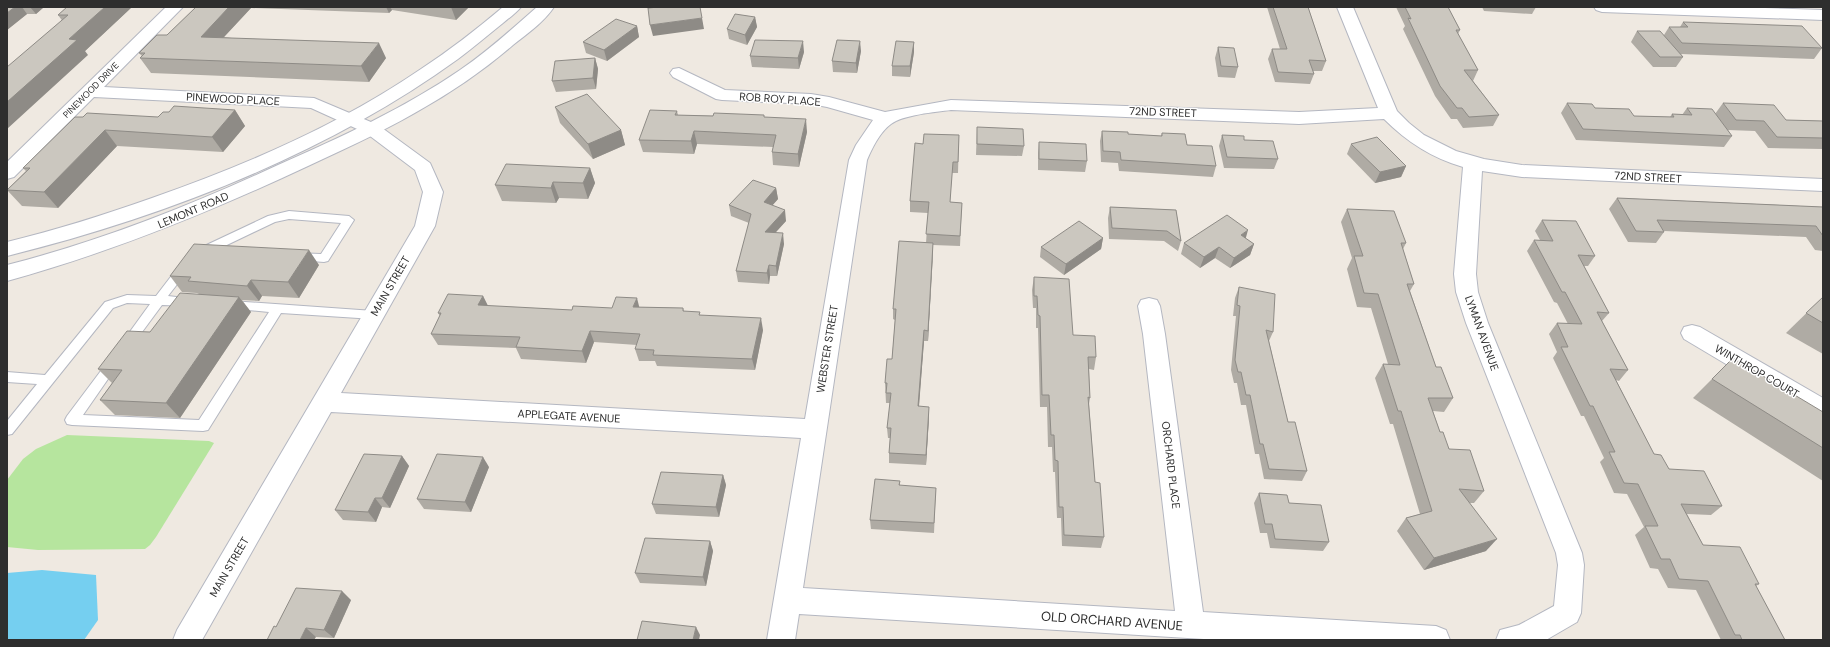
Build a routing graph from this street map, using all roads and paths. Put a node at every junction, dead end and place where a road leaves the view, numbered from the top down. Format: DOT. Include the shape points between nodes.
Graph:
graph roads {
  1 [pos="175,7"];
  2 [pos="513,7"];
  3 [pos="546,7"];
  4 [pos="1345,7"];
  5 [pos="1602,7"];
  6 [pos="1823,15"];
  7 [pos="679,73"];
  8 [pos="89,92"];
  9 [pos="1389,112"];
  10 [pos="885,118"];
  11 [pos="351,120"];
  12 [pos="372,129"];
  13 [pos="1474,164"];
  14 [pos="7,173"];
  15 [pos="1823,185"];
  16 [pos="212,247"];
  17 [pos="7,249"];
  18 [pos="234,250"];
  19 [pos="287,255"];
  20 [pos="7,272"];
  21 [pos="159,300"];
  22 [pos="198,303"];
  23 [pos="222,304"];
  24 [pos="1149,306"];
  25 [pos="278,308"];
  26 [pos="374,315"];
  27 [pos="1692,333"];
  28 [pos="7,377"];
  29 [pos="48,380"];
  30 [pos="324,402"];
  31 [pos="1823,410"];
  32 [pos="814,429"];
  33 [pos="7,430"];
  34 [pos="787,600"];
  35 [pos="1191,626"];
  36 [pos="187,640"];
  37 [pos="781,640"];
  38 [pos="1436,640"];
  39 [pos="1510,640"];
  1 -- 8 [label="street, PINEWOOD DRIVE"];
  2 -- 11 [label="street" via="484,33 430,73"];
  3 -- 12 [label="street" via="509,41 455,82"];
  4 -- 9 [label="street"];
  5 -- 6 [label="street"];
  7 -- 10 [label="street, ROB ROY PLACE" via="722,95 811,99"];
  8 -- 11 [label="street, PINEWOOD PLACE" via="314,103"];
  8 -- 14 [label="street, PINEWOOD DRIVE"];
  9 -- 10 [label="street, 72ND STREET" via="1299,118 962,104 937,106"];
  9 -- 13 [label="street" via="1420,141 1454,158"];
  10 -- 32 [label="street, WEBSTER STREET" via="864,146 858,160"];
  11 -- 12 [label="street, PINEWOOD PLACE"];
  11 -- 17 [label="street, LEMONT ROAD" via="252,167 184,194"];
  12 -- 20 [label="street, LEMONT ROAD" via="164,224 100,246"];
  12 -- 26 [label="street, MAIN STREET" via="423,168 433,192 425,226"];
  13 -- 15 [label="street, 72ND STREET" via="1522,171"];
  13 -- 39 [label="street, LYMAN AVENUE" via="1465,258 1467,292 1569,553 1571,565 1567,613 1523,638"];
  16 -- 18 [label="lane"];
  16 -- 19 [label="lane" via="272,219 289,215 349,220 324,258"];
  16 -- 21 [label="lane" via="191,259"];
  21 -- 22 [label="lane"];
  21 -- 25 [label="lane" via="72,420 203,426"];
  21 -- 29 [label="lane" via="127,298 109,305"];
  23 -- 25 [label="lane"];
  24 -- 35 [label="street, ORCHARD PLACE"];
  25 -- 26 [label="lane"];
  26 -- 30 [label="street, MAIN STREET"];
  27 -- 31 [label="street, WINTHROP COURT"];
  28 -- 29 [label="lane"];
  29 -- 33 [label="lane"];
  30 -- 32 [label="street, APPLEGATE AVENUE"];
  30 -- 36 [label="street, MAIN STREET"];
  32 -- 34 [label="street, WEBSTER STREET"];
  34 -- 35 [label="street, OLD ORCHARD AVENUE"];
  34 -- 37 [label="street, WEBSTER STREET"];
  35 -- 38 [label="street, OLD ORCHARD AVENUE"];
}
